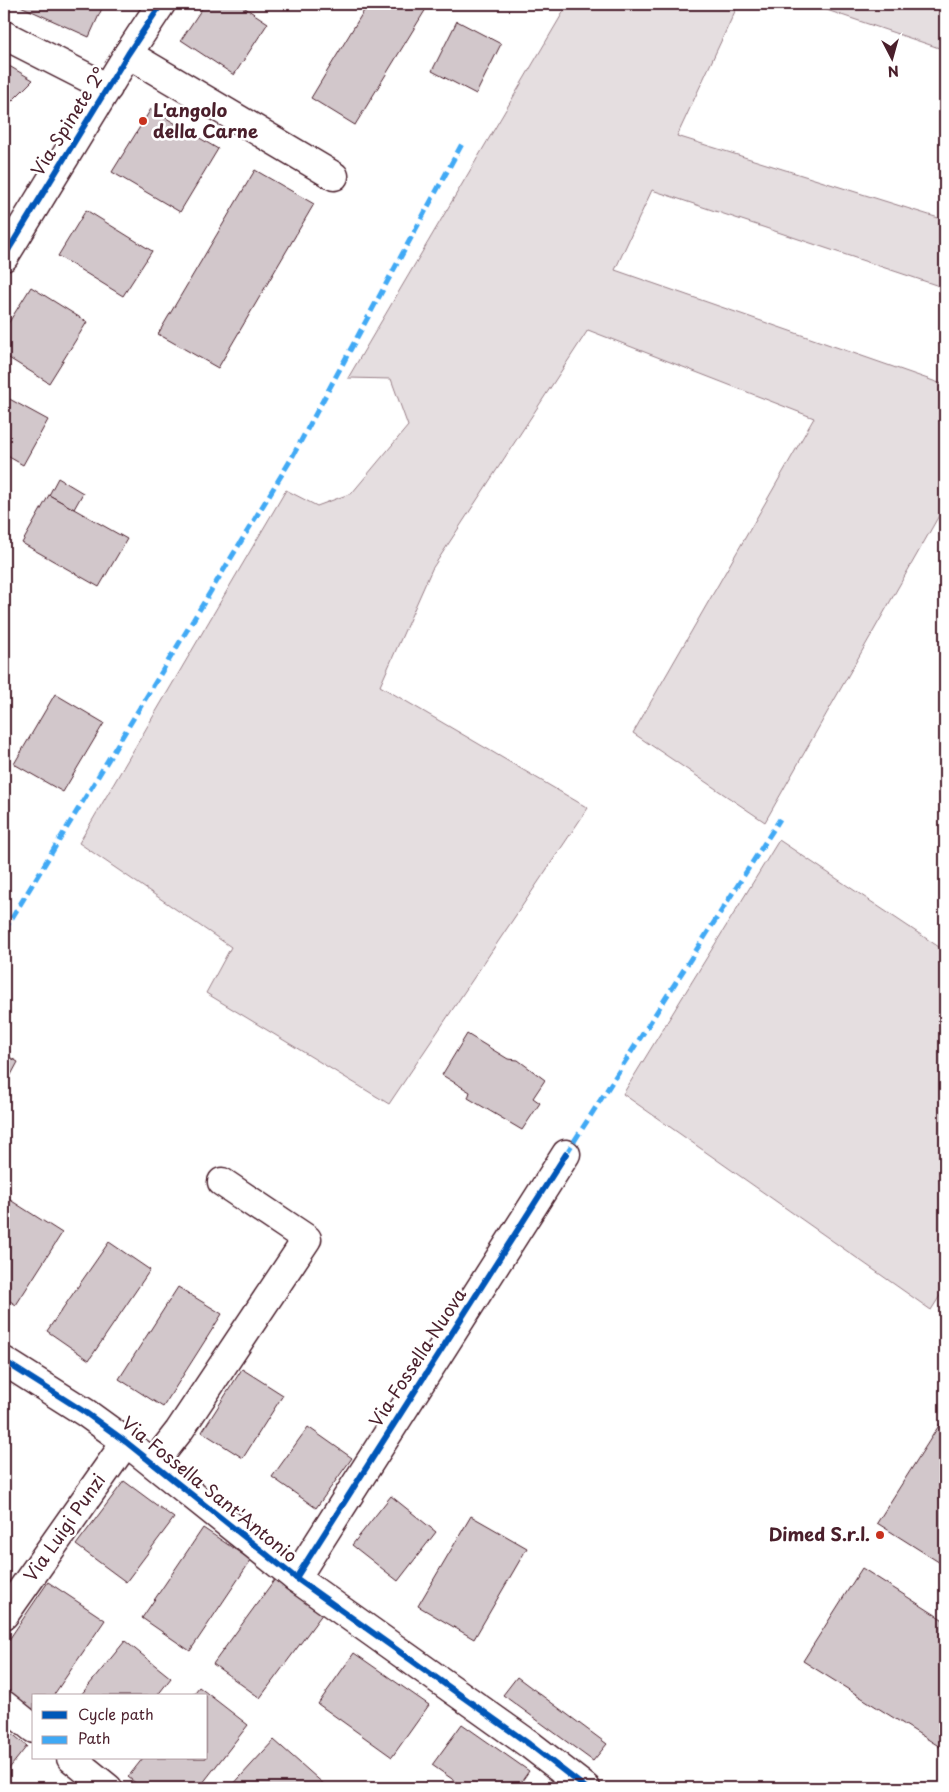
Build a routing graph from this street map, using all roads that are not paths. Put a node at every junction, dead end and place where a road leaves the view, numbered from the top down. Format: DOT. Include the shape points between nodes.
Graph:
graph roads {
  1 [pos="161,4"];
  2 [pos="4,35"];
  3 [pos="128,54"];
  4 [pos="108,88"];
  5 [pos="334,176"];
  6 [pos="4,257"];
  7 [pos="566,1154"];
  8 [pos="222,1182"];
  9 [pos="4,1361"];
  10 [pos="126,1442"];
  11 [pos="154,1463"];
  12 [pos="296,1578"];
  13 [pos="4,1615"];
  14 [pos="4,1705"];
  15 [pos="32,1727"];
  16 [pos="73,1760"];
  17 [pos="570,1784"];
  18 [pos="108,1788"];
  1 -- 3 [label="street, Via Spinete 2°"];
  2 -- 4 [label="street"];
  3 -- 4 [label="street, Via Spinete 2°"];
  3 -- 5 [label="street"];
  4 -- 6 [label="street, Via Spinete 2°"];
  7 -- 12 [label="street, Via Fossella Nuova"];
  8 -- 11 [label="street" via="307,1239 179,1431"];
  9 -- 10 [label="street, Via Fossella Sant'Antonio"];
  10 -- 11 [label="street, Via Fossella Sant'Antonio"];
  10 -- 13 [label="street, Via Luigi Punzi"];
  11 -- 12 [label="street, Via Fossella Sant'Antonio"];
  12 -- 17 [label="street, Via Fossella Sant'Antonio" via="529,1744"];
  14 -- 15 [label="street"];
  16 -- 18 [label="street"];
}
